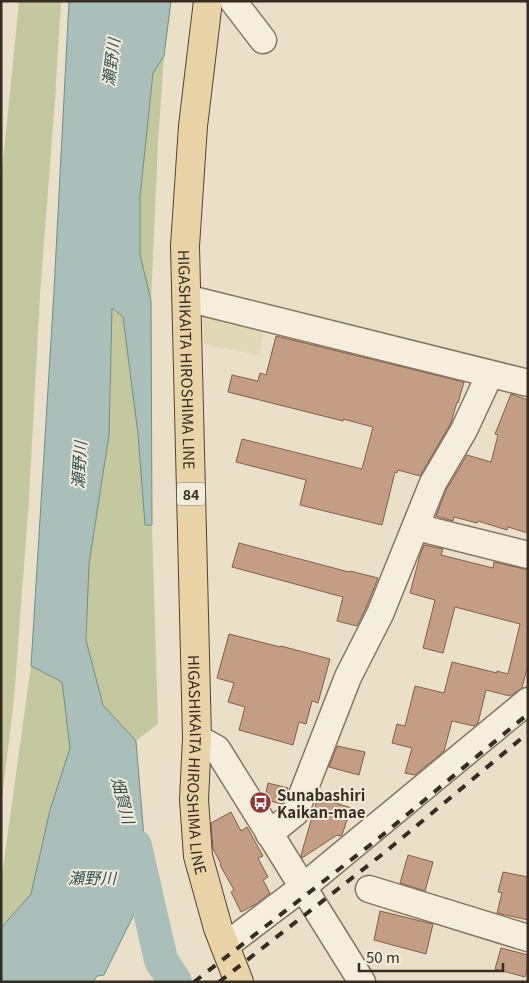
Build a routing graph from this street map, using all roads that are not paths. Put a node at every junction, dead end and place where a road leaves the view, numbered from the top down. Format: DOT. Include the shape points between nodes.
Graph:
graph roads {
  1 [pos="208,1"];
  2 [pos="233,1"];
  3 [pos="263,40"];
  4 [pos="186,298"];
  5 [pos="490,374"];
  6 [pos="528,383"];
  7 [pos="416,527"];
  8 [pos="528,555"];
  9 [pos="528,701"];
  10 [pos="197,738"];
  11 [pos="269,834"];
  12 [pos="303,887"];
  13 [pos="369,889"];
  14 [pos="528,938"];
  15 [pos="225,946"];
  16 [pos="239,982"];
  17 [pos="362,982"];
  1 -- 4 [label="main road, HIGASHIKAITA HIROSHIMA LINE / 84" via="193,126 185,246"];
  2 -- 3 [label="street"];
  4 -- 5 [label="street"];
  4 -- 10 [label="main road, HIGASHIKAITA HIROSHIMA LINE / 84"];
  5 -- 6 [label="street"];
  5 -- 7 [label="street" via="464,430 433,484"];
  7 -- 8 [label="street"];
  7 -- 11 [label="street" via="380,614 348,677 295,813"];
  9 -- 12 [label="street"];
  10 -- 11 [label="street" via="217,749"];
  10 -- 15 [label="main road, HIGASHIKAITA HIROSHIMA LINE / 84" via="194,800 198,856"];
  11 -- 12 [label="street"];
  12 -- 15 [label="street"];
  12 -- 17 [label="street"];
  13 -- 14 [label="street"];
  15 -- 16 [label="main road, HIGASHIKAITA HIROSHIMA LINE / 84"];
}
